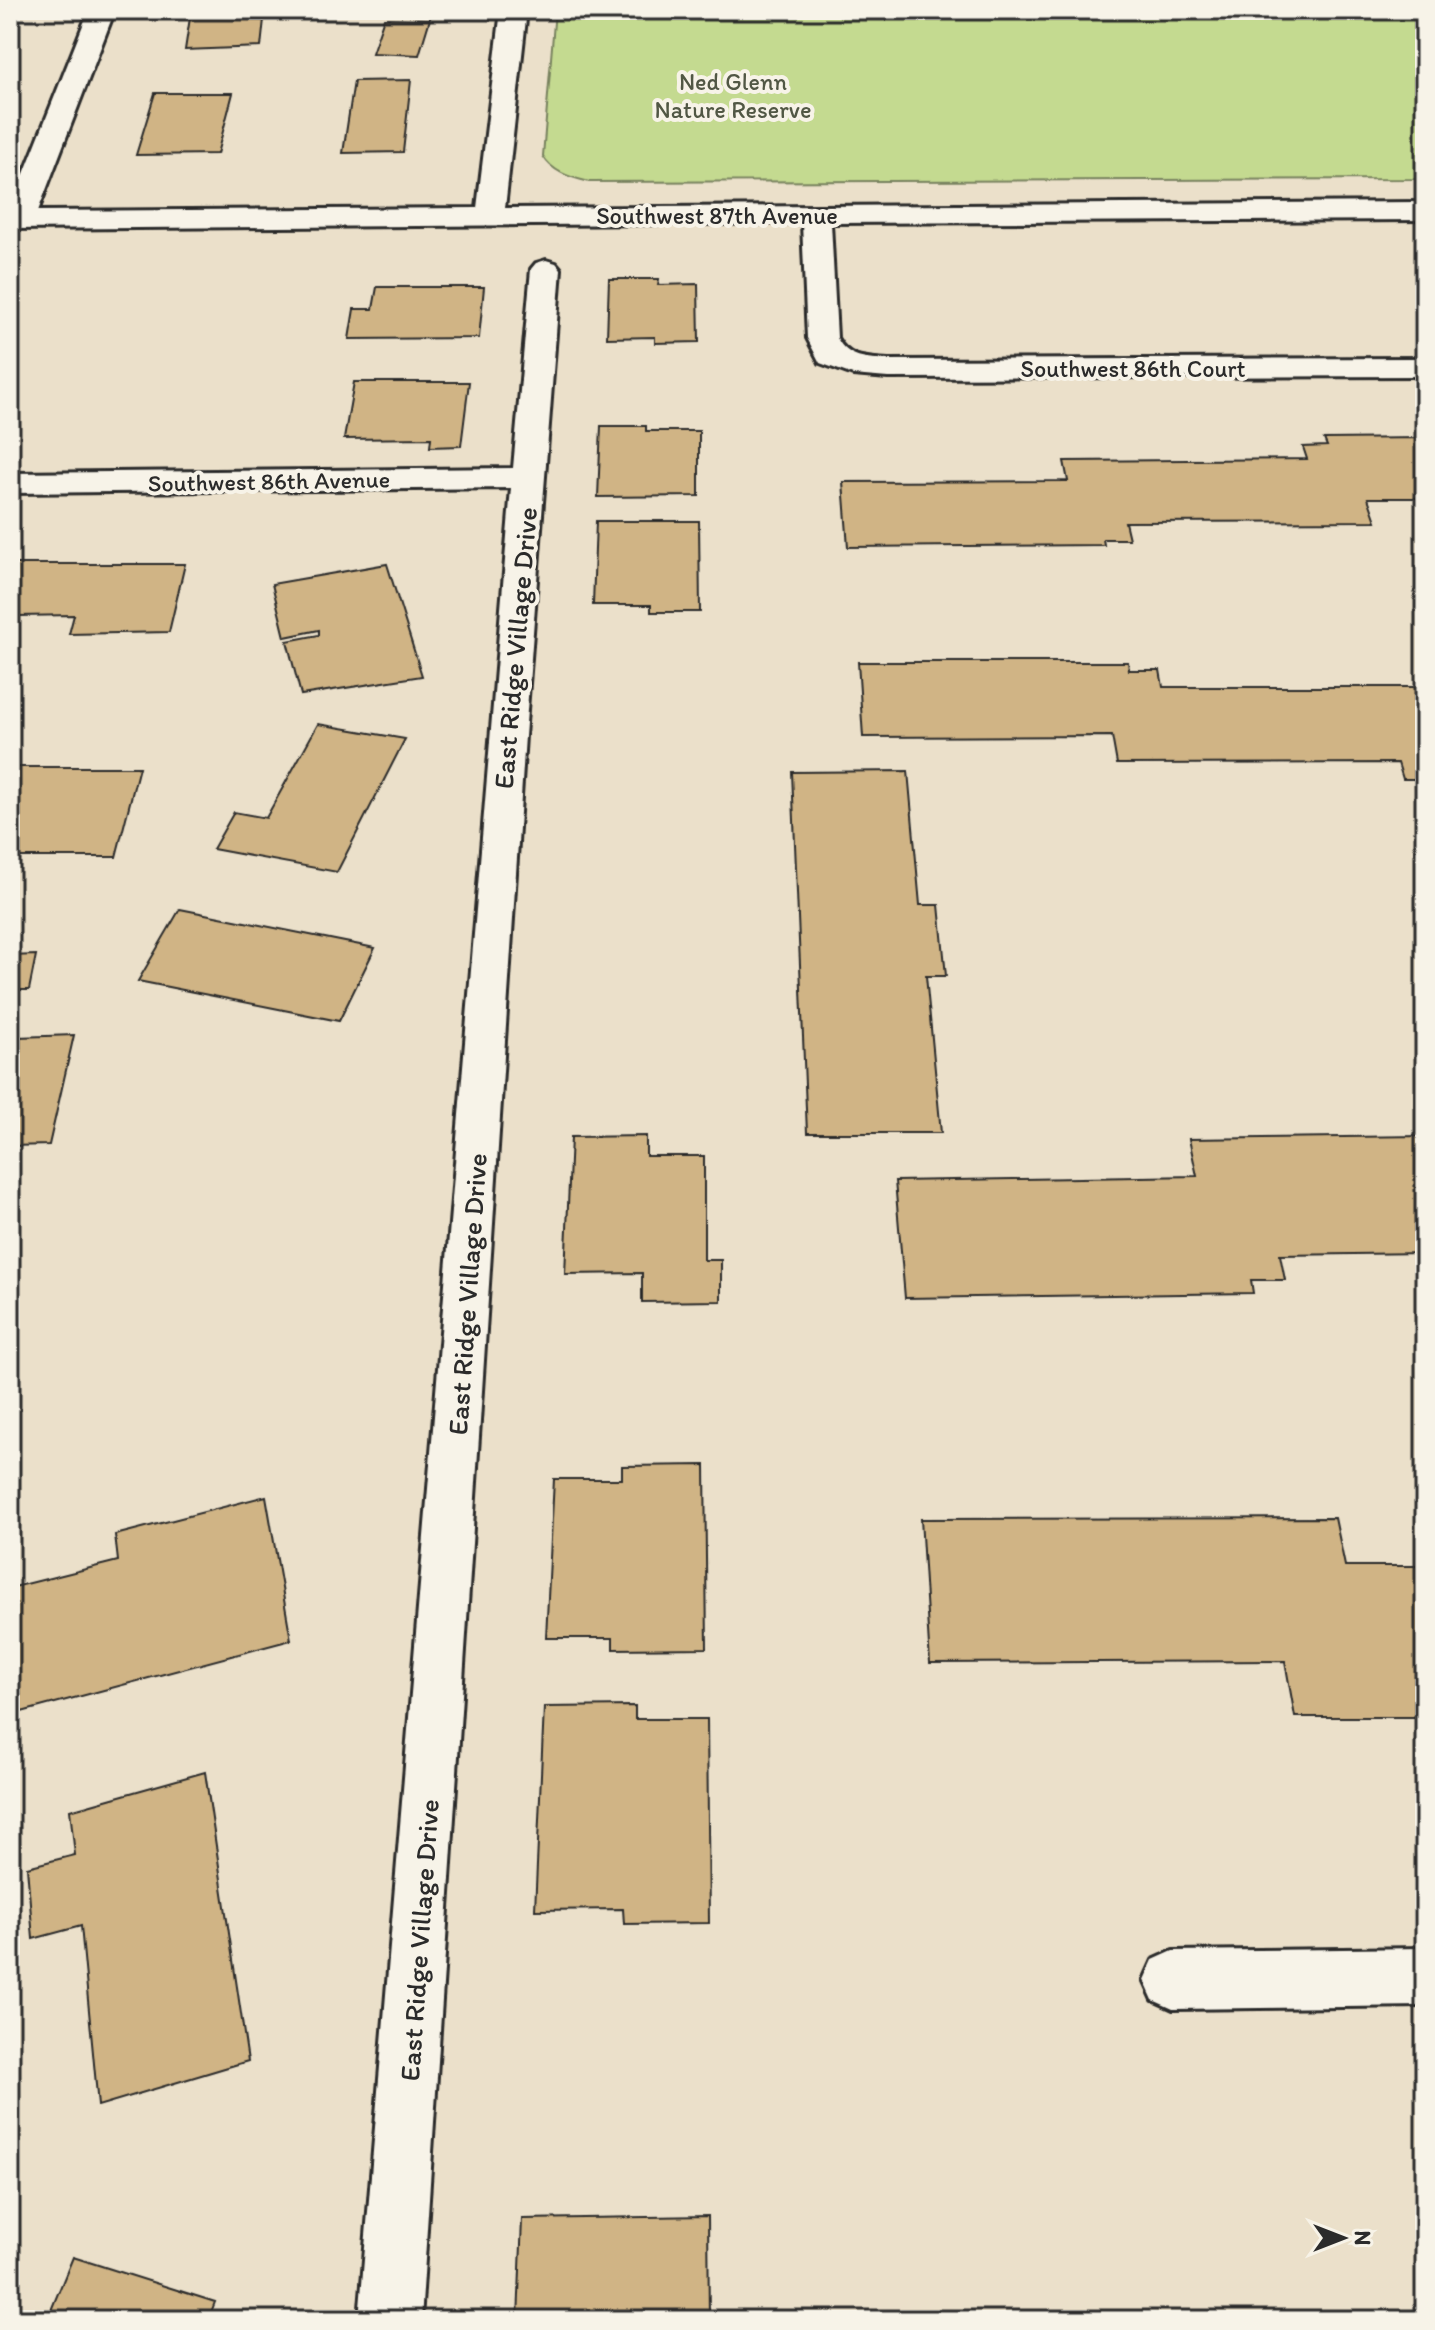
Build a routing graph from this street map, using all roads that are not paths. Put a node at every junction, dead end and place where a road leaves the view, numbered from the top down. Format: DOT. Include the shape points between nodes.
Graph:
graph roads {
  1 [pos="102,10"];
  2 [pos="514,10"];
  3 [pos="1425,211"];
  4 [pos="816,214"];
  5 [pos="490,216"];
  6 [pos="15,220"];
  7 [pos="546,269"];
  8 [pos="1425,367"];
  9 [pos="528,478"];
  10 [pos="10,483"];
  11 [pos="1425,1977"];
  12 [pos="1173,1980"];
  13 [pos="390,2320"];
  1 -- 6 [label="street"];
  2 -- 5 [label="street"];
  3 -- 4 [label="street, Southwest 87th Avenue"];
  4 -- 5 [label="street, Southwest 87th Avenue"];
  4 -- 8 [label="street, Southwest 86th Court" via="822,338 831,356 841,362 888,369"];
  5 -- 6 [label="street, Southwest 87th Avenue"];
  7 -- 9 [label="street, East Ridge Village Drive"];
  9 -- 10 [label="street, Southwest 86th Avenue"];
  9 -- 13 [label="street, East Ridge Village Drive"];
  11 -- 12 [label="street"];
}
